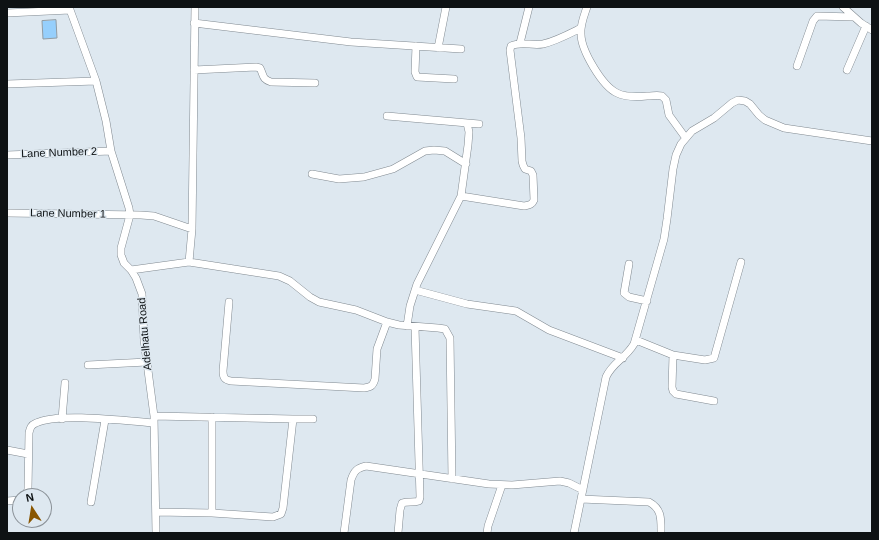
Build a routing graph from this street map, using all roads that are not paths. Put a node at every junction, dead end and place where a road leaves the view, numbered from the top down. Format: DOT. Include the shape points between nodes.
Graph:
graph roads {
  1 [pos="195,7"];
  2 [pos="446,7"];
  3 [pos="528,7"];
  4 [pos="587,7"];
  5 [pos="843,7"];
  6 [pos="69,8"];
  7 [pos="7,13"];
  8 [pos="854,17"];
  9 [pos="194,23"];
  10 [pos="581,28"];
  11 [pos="869,28"];
  12 [pos="520,43"];
  13 [pos="416,46"];
  14 [pos="438,48"];
  15 [pos="461,49"];
  16 [pos="797,66"];
  17 [pos="194,70"];
  18 [pos="847,70"];
  19 [pos="454,79"];
  20 [pos="96,81"];
  21 [pos="315,83"];
  22 [pos="7,84"];
  23 [pos="387,116"];
  24 [pos="467,123"];
  25 [pos="479,124"];
  26 [pos="686,137"];
  27 [pos="872,141"];
  28 [pos="111,151"];
  29 [pos="7,155"];
  30 [pos="466,164"];
  31 [pos="312,174"];
  32 [pos="461,196"];
  33 [pos="7,213"];
  34 [pos="130,215"];
  35 [pos="192,229"];
  36 [pos="188,262"];
  37 [pos="741,262"];
  38 [pos="629,264"];
  39 [pos="131,270"];
  40 [pos="415,290"];
  41 [pos="647,301"];
  42 [pos="229,302"];
  43 [pos="387,322"];
  44 [pos="408,326"];
  45 [pos="415,327"];
  46 [pos="636,340"];
  47 [pos="673,354"];
  48 [pos="623,358"];
  49 [pos="147,362"];
  50 [pos="88,365"];
  51 [pos="65,384"];
  52 [pos="714,401"];
  53 [pos="212,417"];
  54 [pos="62,419"];
  55 [pos="293,419"];
  56 [pos="313,419"];
  57 [pos="105,420"];
  58 [pos="154,420"];
  59 [pos="7,450"];
  60 [pos="28,454"];
  61 [pos="420,473"];
  62 [pos="452,479"];
  63 [pos="502,485"];
  64 [pos="28,488"];
  65 [pos="583,490"];
  66 [pos="581,499"];
  67 [pos="91,502"];
  68 [pos="156,512"];
  69 [pos="212,513"];
  70 [pos="156,533"];
  71 [pos="344,533"];
  72 [pos="398,533"];
  73 [pos="487,533"];
  74 [pos="574,533"];
  75 [pos="661,533"];
  1 -- 9 [label="street"];
  2 -- 14 [label="street"];
  3 -- 12 [label="street"];
  4 -- 10 [label="street"];
  5 -- 8 [label="street"];
  6 -- 7 [label="street"];
  6 -- 20 [label="street, Adelhatu Road"];
  8 -- 11 [label="street"];
  8 -- 16 [label="street" via="817,16 812,21"];
  9 -- 13 [label="street" via="323,40"];
  9 -- 17 [label="street"];
  10 -- 12 [label="street" via="542,44"];
  10 -- 26 [label="street" via="582,44 605,84 617,93 630,96 662,96 666,100 669,115"];
  11 -- 18 [label="street"];
  12 -- 32 [label="street" via="511,46 510,50 522,161 525,169 533,175 533,203 524,206"];
  13 -- 14 [label="street"];
  13 -- 19 [label="street" via="415,72 418,77"];
  14 -- 15 [label="street"];
  17 -- 21 [label="street" via="256,67 260,68 266,80 271,82"];
  17 -- 35 [label="street"];
  20 -- 22 [label="street"];
  20 -- 28 [label="street, Adelhatu Road"];
  23 -- 24 [label="street"];
  24 -- 25 [label="street"];
  24 -- 30 [label="street" via="469,139"];
  26 -- 27 [label="street" via="738,100 750,104 765,120 784,128"];
  26 -- 41 [label="street" via="676,155 664,239"];
  28 -- 29 [label="street, Lane Number 2"];
  28 -- 34 [label="street, Adelhatu Road"];
  30 -- 31 [label="street" via="445,151 425,150 393,169 364,177 339,179"];
  30 -- 32 [label="street"];
  32 -- 40 [label="street"];
  33 -- 34 [label="street, Lane Number 1"];
  34 -- 35 [label="street, Lane Number 1" via="154,216"];
  34 -- 39 [label="street, Adelhatu Road" via="121,255"];
  35 -- 36 [label="street"];
  36 -- 39 [label="street"];
  36 -- 43 [label="street" via="278,276 290,281 319,302 360,311"];
  37 -- 47 [label="street" via="714,358 705,360"];
  38 -- 41 [label="street" via="624,293 626,296"];
  39 -- 49 [label="street, Adelhatu Road" via="142,294"];
  40 -- 44 [label="street"];
  40 -- 48 [label="street" via="467,304 516,311 548,330"];
  41 -- 46 [label="street"];
  42 -- 43 [label="street" via="223,376 231,381 370,387 374,384 379,343"];
  43 -- 44 [label="street"];
  44 -- 45 [label="street"];
  45 -- 61 [label="street"];
  45 -- 62 [label="street" via="445,329 450,338"];
  46 -- 47 [label="street"];
  46 -- 48 [label="street" via="630,352"];
  47 -- 52 [label="street" via="673,391 676,394"];
  48 -- 65 [label="street" via="610,369 606,377"];
  49 -- 50 [label="street"];
  49 -- 58 [label="street, Adelhatu Road"];
  51 -- 54 [label="street"];
  53 -- 55 [label="street"];
  53 -- 58 [label="street"];
  53 -- 69 [label="street"];
  54 -- 57 [label="street"];
  54 -- 60 [label="street" via="41,422 31,427"];
  55 -- 56 [label="street"];
  55 -- 69 [label="street" via="281,514 274,516"];
  57 -- 58 [label="street"];
  57 -- 67 [label="street"];
  58 -- 68 [label="street, Adelhatu Road"];
  59 -- 60 [label="street"];
  60 -- 64 [label="street"];
  61 -- 62 [label="street"];
  61 -- 71 [label="street" via="366,466 357,468 351,480"];
  61 -- 72 [label="street" via="419,501 402,503"];
  62 -- 63 [label="street"];
  63 -- 65 [label="street" via="560,482 569,483"];
  63 -- 73 [label="street"];
  65 -- 66 [label="street"];
  66 -- 74 [label="street"];
  66 -- 75 [label="street" via="648,502 659,511"];
  68 -- 69 [label="street"];
  68 -- 70 [label="street, Adelhatu Road"];
}
